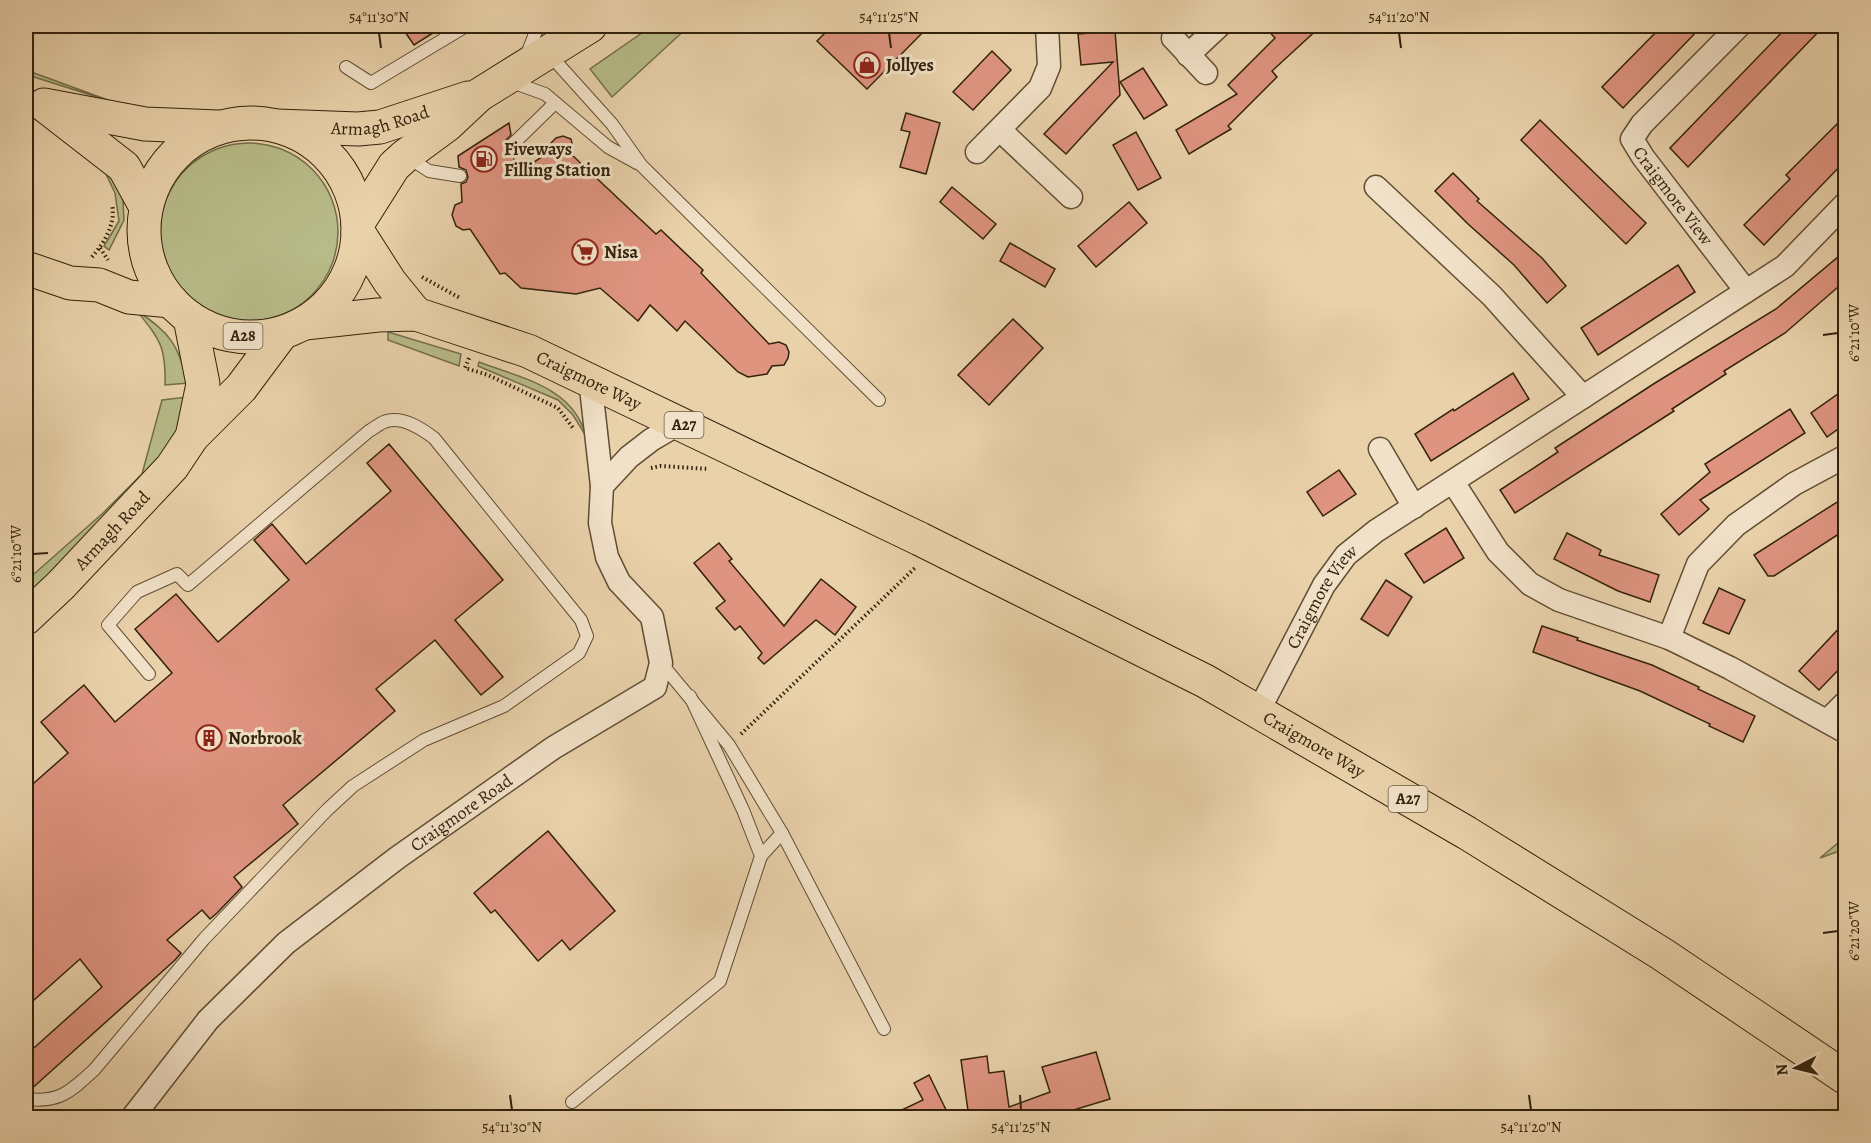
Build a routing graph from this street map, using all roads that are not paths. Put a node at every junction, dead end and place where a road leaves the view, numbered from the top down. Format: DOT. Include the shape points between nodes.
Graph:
graph roads {
  1 [pos="466,26"];
  2 [pos="590,26"];
  3 [pos="1047,26"];
  4 [pos="1219,26"];
  5 [pos="1739,26"];
  6 [pos="518,63"];
  7 [pos="346,67"];
  8 [pos="1206,73"];
  9 [pos="35,100"];
  10 [pos="555,103"];
  11 [pos="277,126"];
  12 [pos="220,127"];
  13 [pos="1000,130"];
  14 [pos="512,146"];
  15 [pos="977,152"];
  16 [pos="405,156"];
  17 [pos="641,165"];
  18 [pos="460,176"];
  19 [pos="1376,187"];
  20 [pos="1071,197"];
  21 [pos="1845,203"];
  22 [pos="146,207"];
  23 [pos="358,228"];
  24 [pos="146,251"];
  25 [pos="26,268"];
  26 [pos="99,285"];
  27 [pos="1746,291"];
  28 [pos="180,310"];
  29 [pos="416,314"];
  30 [pos="294,328"];
  31 [pos="590,379"];
  32 [pos="1583,397"];
  33 [pos="879,400"];
  34 [pos="680,423"];
  35 [pos="192,437"];
  36 [pos="1380,449"];
  37 [pos="1845,456"];
  38 [pos="1453,482"];
  39 [pos="602,486"];
  40 [pos="1414,507"];
  41 [pos="26,618"];
  42 [pos="1669,638"];
  43 [pos="661,663"];
  44 [pos="149,674"];
  45 [pos="690,696"];
  46 [pos="1845,702"];
  47 [pos="1258,712"];
  48 [pos="1836,727"];
  49 [pos="782,832"];
  50 [pos="761,856"];
  51 [pos="884,1029"];
  52 [pos="1845,1078"];
  53 [pos="26,1099"];
  54 [pos="572,1102"];
  55 [pos="132,1118"];
  1 -- 7 [label="lane" via="371,82"];
  2 -- 6 [label="main road, Armagh Road"];
  3 -- 13 [label="street" via="1049,66 1040,88"];
  4 -- 8 [label="street" via="1181,46"];
  5 -- 27 [label="street, Craigmore View" via="1642,124 1632,139"];
  6 -- 10 [label="lane"];
  6 -- 11 [label="main road, Armagh Road" via="380,127"];
  6 -- 16 [label="main road, Armagh Road"];
  6 -- 17 [label="lane" via="612,124"];
  9 -- 12 [label="main road" via="145,124"];
  9 -- 22 [label="main road" via="124,167"];
  10 -- 14 [label="lane"];
  10 -- 17 [label="lane" via="608,147"];
  11 -- 12 [label="main road, A28" via="249,123"];
  11 -- 23 [label="main road, A28" via="304,137 327,154 344,177 355,204"];
  12 -- 22 [label="main road, A28" via="180,149 164,167"];
  13 -- 15 [label="street"];
  13 -- 20 [label="street"];
  16 -- 18 [label="lane" via="429,171"];
  16 -- 23 [label="main road, Armagh Road" via="394,166"];
  17 -- 33 [label="lane"];
  19 -- 32 [label="street" via="1492,296"];
  21 -- 27 [label="street, Craigmore View" via="1785,266"];
  22 -- 24 [label="main road, A28"];
  23 -- 29 [label="main road" via="390,282"];
  23 -- 30 [label="main road, A28" via="353,262 340,289 325,308"];
  24 -- 26 [label="main road" via="120,278"];
  24 -- 28 [label="main road, A28" via="155,278"];
  25 -- 26 [label="main road" via="70,283"];
  26 -- 28 [label="main road"];
  27 -- 32 [label="street, Craigmore View"];
  28 -- 30 [label="main road, A28" via="212,330 235,336 259,337"];
  28 -- 35 [label="main road, Armagh Road / A28" via="202,384"];
  29 -- 30 [label="main road, Craigmore Way / A27" via="378,315"];
  29 -- 31 [label="main road, Craigmore Way / A27" via="528,351"];
  30 -- 35 [label="main road, Armagh Road / A28"];
  31 -- 34 [label="main road, Craigmore Way / A27"];
  31 -- 39 [label="street"];
  32 -- 38 [label="street, Craigmore View"];
  34 -- 39 [label="street" via="651,440"];
  34 -- 47 [label="main road, Craigmore Way / A27, bridge" via="1205,681"];
  35 -- 41 [label="main road, Armagh Road / A28" via="172,467"];
  36 -- 40 [label="street"];
  37 -- 42 [label="street" via="1794,484 1736,525 1698,564"];
  38 -- 40 [label="street, Craigmore View"];
  38 -- 42 [label="street" via="1498,552 1530,584 1559,600"];
  39 -- 43 [label="street" via="600,523 607,557 620,582 652,617"];
  40 -- 47 [label="street, Craigmore View" via="1346,555 1324,585"];
  42 -- 48 [label="street"];
  43 -- 45 [label="lane"];
  43 -- 55 [label="street, Craigmore Road" via="655,687 553,748 397,858 286,943 208,1020"];
  44 -- 53 [label="lane" via="108,625 137,592 177,574 188,585 369,431 388,420 419,427 434,438 581,620 586,636 579,653 504,706 424,740 353,786 204,939 94,1070 61,1096 44,1101"];
  45 -- 49 [label="lane" via="729,745"];
  45 -- 50 [label="lane"];
  46 -- 48 [label="street"];
  47 -- 52 [label="main road, Craigmore Way / A27" via="1467,833 1652,948"];
  49 -- 50 [label="lane"];
  49 -- 51 [label="lane"];
  50 -- 54 [label="lane" via="720,981"];
}
